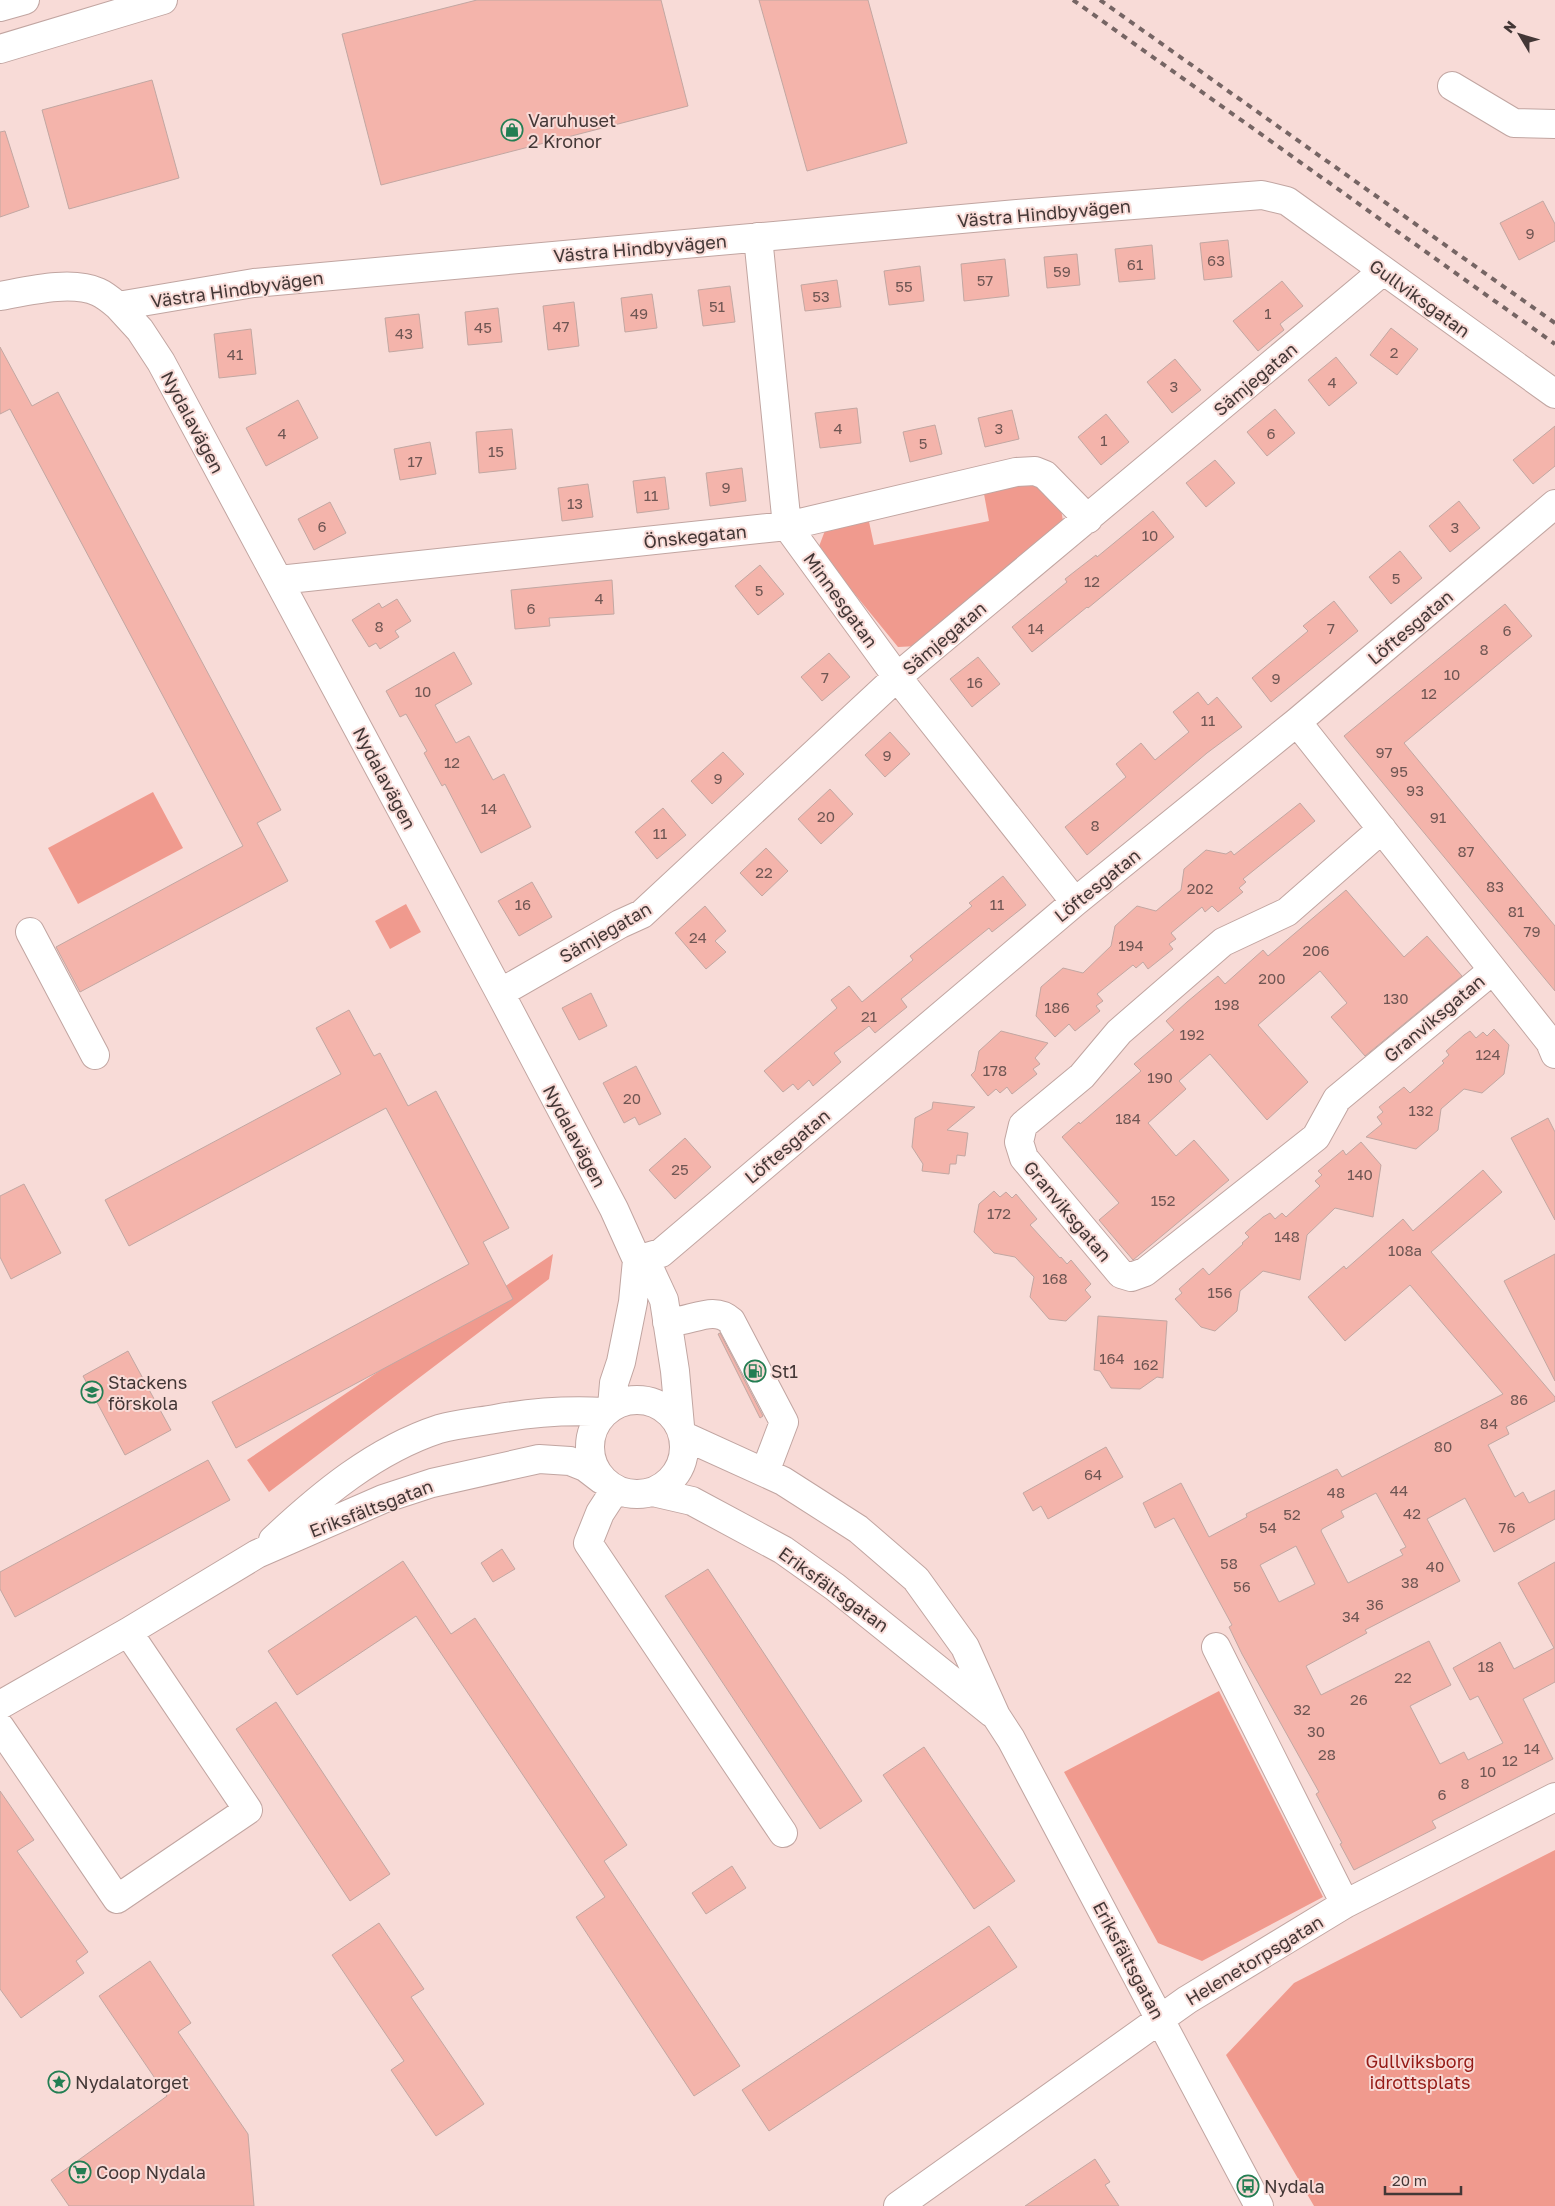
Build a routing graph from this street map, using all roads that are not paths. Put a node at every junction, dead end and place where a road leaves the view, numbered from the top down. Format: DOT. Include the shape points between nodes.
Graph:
graph roads {
  1 [pos="25,0"];
  2 [pos="163,0"];
  3 [pos="0,8"];
  4 [pos="0,49"];
  5 [pos="1452,86"];
  6 [pos="1555,124"];
  7 [pos="1286,200"];
  8 [pos="758,237"];
  9 [pos="1383,271"];
  10 [pos="0,296"];
  11 [pos="118,306"];
  12 [pos="1555,394"];
  13 [pos="1555,504"];
  14 [pos="1088,519"];
  15 [pos="787,526"];
  16 [pos="279,580"];
  17 [pos="897,677"];
  18 [pos="1297,722"];
  19 [pos="1382,829"];
  20 [pos="1075,902"];
  21 [pos="30,932"];
  22 [pos="1493,970"];
  23 [pos="500,993"];
  24 [pos="1553,1045"];
  25 [pos="95,1055"];
  26 [pos="637,1260"];
  27 [pos="667,1322"];
  28 [pos="608,1410"];
  29 [pos="682,1431"];
  30 [pos="765,1472"];
  31 [pos="609,1485"];
  32 [pos="653,1492"];
  33 [pos="257,1554"];
  34 [pos="128,1632"];
  35 [pos="1216,1647"];
  36 [pos="0,1705"];
  37 [pos="996,1716"];
  38 [pos="0,1726"];
  39 [pos="1555,1797"];
  40 [pos="783,1833"];
  41 [pos="1345,1904"];
  42 [pos="1161,2019"];
  43 [pos="898,2206"];
  44 [pos="1260,2206"];
  1 -- 3 [label="street"];
  2 -- 4 [label="street"];
  5 -- 6 [label="street" via="1514,123"];
  7 -- 8 [label="street, Västra Hindbyvägen" via="1262,195"];
  7 -- 9 [label="street, Gullviksgatan"];
  8 -- 11 [label="street, Västra Hindbyvägen" via="254,283"];
  8 -- 15 [label="street"];
  9 -- 12 [label="street, Gullviksgatan"];
  9 -- 14 [label="street, Sämjegatan"];
  10 -- 11 [label="street" via="46,288 78,287 98,292"];
  11 -- 16 [label="street, Nydalavägen" via="135,324 161,362"];
  13 -- 18 [label="street, Löftesgatan"];
  14 -- 15 [label="street, Önskegatan" via="1045,475 1035,471 990,477"];
  14 -- 17 [label="street, Sämjegatan"];
  15 -- 16 [label="street, Önskegatan"];
  15 -- 17 [label="street, Minnesgatan"];
  16 -- 23 [label="street, Nydalavägen"];
  17 -- 20 [label="street, Minnesgatan"];
  17 -- 23 [label="street, Sämjegatan" via="642,914"];
  18 -- 19 [label="street, Granviksgatan"];
  18 -- 20 [label="street, Löftesgatan"];
  19 -- 22 [label="street, Granviksgatan"];
  19 -- 22 [label="street, Granviksgatan" via="1287,912 1224,942 1119,1032 1082,1076 1023,1125 1019,1142 1024,1158 1121,1274 1131,1276 1146,1272 1316,1137 1337,1099"];
  20 -- 26 [label="street, Löftesgatan" via="662,1253"];
  21 -- 25 [label="street"];
  22 -- 24 [label="street, Granviksgatan"];
  23 -- 26 [label="street, Nydalavägen" via="614,1209"];
  26 -- 27 [label="street, Nydalavägen" via="651,1272 664,1300"];
  26 -- 28 [label="street" via="621,1362"];
  27 -- 29 [label="street, Nydalavägen"];
  27 -- 30 [label="street" via="714,1312 724,1314 731,1321 784,1422"];
  28 -- 29 [label="street" via="626,1401 642,1400 657,1404 671,1413"];
  28 -- 31 [label="street" via="591,1433 589,1446 595,1470"];
  28 -- 33 [label="street, Eriksfältsgatan" via="537,1412 441,1429 413,1439 373,1460 314,1501"];
  29 -- 30 [label="street, Eriksfältsgatan"];
  29 -- 32 [label="street" via="685,1454 680,1470 668,1484"];
  30 -- 37 [label="street, Eriksfältsgatan" via="858,1529 916,1580 965,1647"];
  31 -- 32 [label="street" via="634,1495"];
  31 -- 33 [label="street, Eriksfältsgatan" via="584,1467 539,1459 432,1483 383,1499"];
  31 -- 40 [label="street" via="588,1543"];
  32 -- 37 [label="street, Eriksfältsgatan" via="692,1501 783,1550 878,1620"];
  33 -- 34 [label="street, Eriksfältsgatan"];
  34 -- 36 [label="street, Eriksfältsgatan"];
  34 -- 38 [label="street" via="248,1810 117,1899"];
  35 -- 41 [label="street"];
  37 -- 42 [label="street, Eriksfältsgatan"];
  39 -- 41 [label="street, Helenetorpsgatan"];
  41 -- 42 [label="street, Helenetorpsgatan"];
  42 -- 43 [label="street, Helenetorpsgatan"];
  42 -- 44 [label="street, Eriksfältsgatan"];
}
